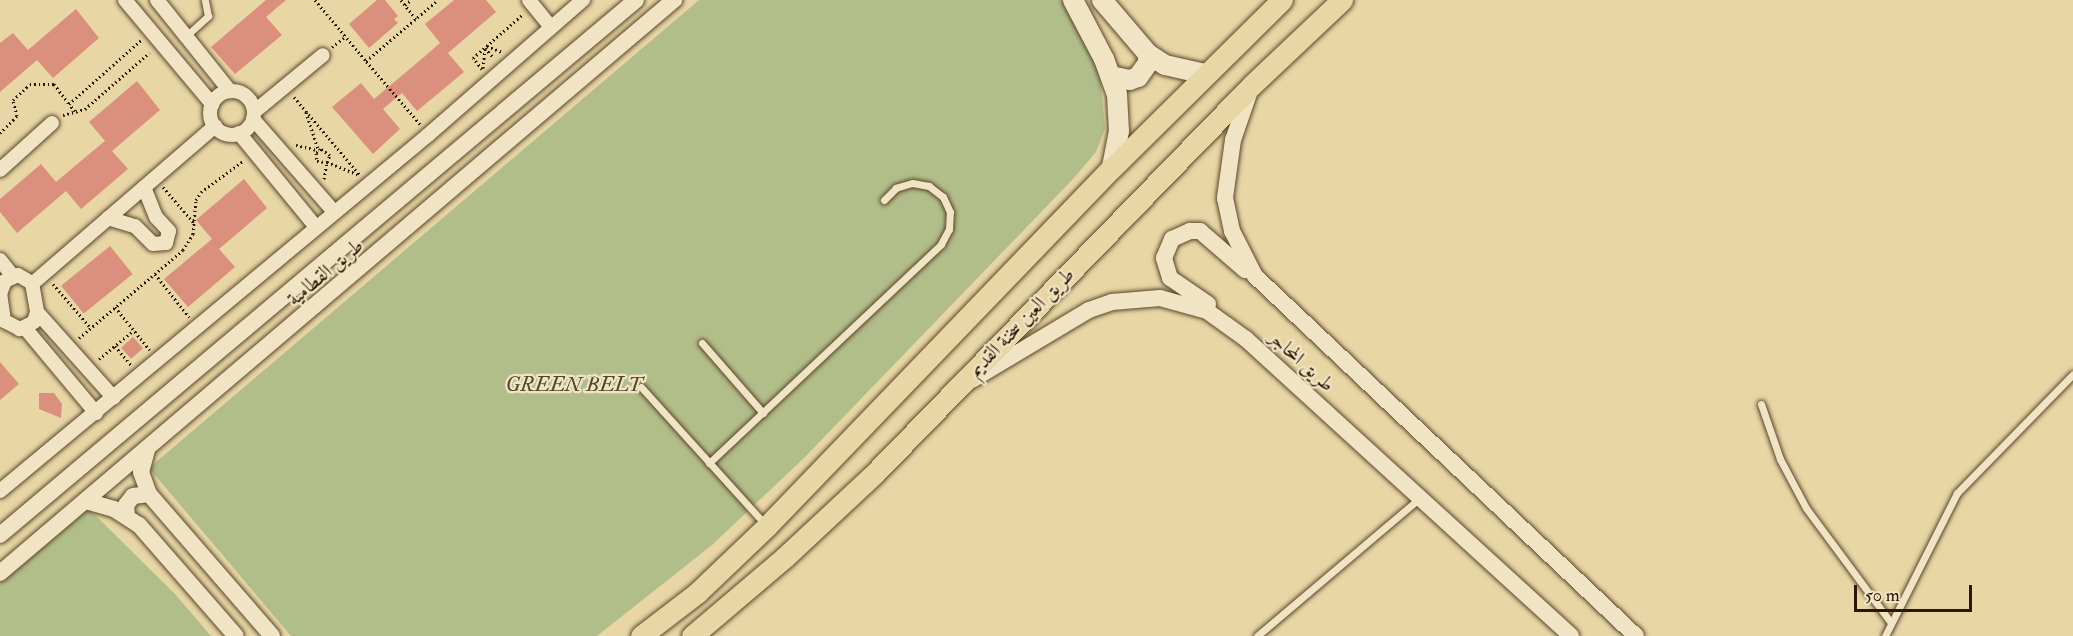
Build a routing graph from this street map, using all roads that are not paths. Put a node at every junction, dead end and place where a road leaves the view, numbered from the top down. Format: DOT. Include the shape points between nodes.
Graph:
graph roads {
  1 [pos="125,0"];
  2 [pos="157,0"];
  3 [pos="204,0"];
  4 [pos="583,0"];
  5 [pos="636,0"];
  6 [pos="674,0"];
  7 [pos="1073,0"];
  8 [pos="1102,0"];
  9 [pos="1282,0"];
  10 [pos="1342,0"];
  11 [pos="531,3"];
  12 [pos="567,5"];
  13 [pos="551,27"];
  14 [pos="186,36"];
  15 [pos="1148,54"];
  16 [pos="323,55"];
  17 [pos="1204,74"];
  18 [pos="1111,76"];
  19 [pos="1252,85"];
  20 [pos="230,91"];
  21 [pos="212,104"];
  22 [pos="253,116"];
  23 [pos="52,123"];
  24 [pos="215,126"];
  25 [pos="239,134"];
  26 [pos="1112,168"];
  27 [pos="0,170"];
  28 [pos="144,187"];
  29 [pos="884,200"];
  30 [pos="334,213"];
  31 [pos="108,218"];
  32 [pos="316,227"];
  33 [pos="352,237"];
  34 [pos="0,260"];
  35 [pos="371,260"];
  36 [pos="13,276"];
  37 [pos="32,284"];
  38 [pos="1266,289"];
  39 [pos="0,294"];
  40 [pos="37,312"];
  41 [pos="2,323"];
  42 [pos="1227,323"];
  43 [pos="25,328"];
  44 [pos="702,343"];
  45 [pos="2073,374"];
  46 [pos="641,387"];
  47 [pos="954,391"];
  48 [pos="114,398"];
  49 [pos="1761,404"];
  50 [pos="96,413"];
  51 [pos="763,413"];
  52 [pos="147,450"];
  53 [pos="709,463"];
  54 [pos="0,491"];
  55 [pos="149,494"];
  56 [pos="1420,497"];
  57 [pos="86,501"];
  58 [pos="127,516"];
  59 [pos="767,526"];
  60 [pos="0,535"];
  61 [pos="0,573"];
  62 [pos="1891,623"];
  63 [pos="236,636"];
  64 [pos="272,636"];
  65 [pos="641,636"];
  66 [pos="692,636"];
  67 [pos="1257,636"];
  68 [pos="1571,636"];
  69 [pos="1636,636"];
  70 [pos="1885,636"];
  1 -- 21 [label="street"];
  2 -- 14 [label="street"];
  3 -- 14 [label="lane" via="208,16"];
  4 -- 12 [label="street"];
  5 -- 33 [label="street, طريق القطامية"];
  6 -- 35 [label="street, طريق القطامية"];
  7 -- 18 [label="main road"];
  8 -- 15 [label="main road"];
  9 -- 17 [label="main road, طريق العين سخنة القديم"];
  10 -- 19 [label="main road, طريق العين سخنة القديم"];
  11 -- 13 [label="street"];
  12 -- 13 [label="street"];
  13 -- 30 [label="street" via="487,74 428,135 364,180"];
  14 -- 20 [label="street"];
  15 -- 17 [label="main road" via="1166,65"];
  15 -- 18 [label="main road" via="1145,71 1138,77 1122,80"];
  16 -- 22 [label="street"];
  17 -- 26 [label="main road, طريق العين سخنة القديم"];
  18 -- 26 [label="main road" via="1119,131"];
  19 -- 38 [label="street, طريق المحاجر" via="1233,140 1226,198 1238,247"];
  19 -- 47 [label="main road, طريق العين سخنة القديم"];
  20 -- 21 [label="street" via="219,95"];
  20 -- 22 [label="street" via="246,96"];
  21 -- 24 [label="street" via="210,113"];
  22 -- 25 [label="street"];
  22 -- 30 [label="street"];
  23 -- 27 [label="street"];
  24 -- 25 [label="street" via="223,133"];
  24 -- 28 [label="street"];
  25 -- 32 [label="street"];
  26 -- 59 [label="main road, طريق العين سخنة القديم"];
  28 -- 31 [label="street"];
  28 -- 31 [label="street" via="156,217 169,231 166,243 153,244 135,226"];
  29 -- 51 [label="lane" via="896,188 912,183 929,186 943,197 950,212 949,230 940,244"];
  30 -- 32 [label="street"];
  31 -- 37 [label="street"];
  32 -- 48 [label="street"];
  33 -- 35 [label="street"];
  33 -- 60 [label="street, طريق القطامية"];
  34 -- 36 [label="street"];
  35 -- 52 [label="street, طريق القطامية"];
  36 -- 37 [label="street" via="24,276"];
  36 -- 39 [label="street" via="5,281"];
  37 -- 40 [label="street"];
  38 -- 42 [label="street" via="1209,235 1190,231 1173,239 1164,258 1170,278"];
  38 -- 69 [label="street, طريق المحاجر"];
  39 -- 41 [label="street"];
  40 -- 43 [label="street" via="34,322"];
  40 -- 48 [label="street"];
  41 -- 43 [label="street"];
  42 -- 47 [label="street, طريق المحاجر" via="1207,310 1168,299 1136,297 1112,302 1082,314"];
  42 -- 56 [label="street, طريق المحاجر"];
  43 -- 50 [label="street"];
  44 -- 51 [label="lane"];
  45 -- 62 [label="lane" via="1957,493"];
  46 -- 53 [label="lane"];
  47 -- 66 [label="main road, طريق العين سخنة القديم" via="785,557"];
  48 -- 50 [label="street"];
  49 -- 62 [label="lane" via="1780,459 1806,508"];
  50 -- 54 [label="street"];
  51 -- 53 [label="lane"];
  52 -- 55 [label="street" via="141,472"];
  52 -- 57 [label="street, طريق القطامية"];
  53 -- 59 [label="lane"];
  55 -- 58 [label="street" via="138,493 129,500"];
  55 -- 64 [label="street"];
  56 -- 67 [label="lane"];
  56 -- 68 [label="street, طريق المحاجر"];
  57 -- 58 [label="street"];
  57 -- 61 [label="street, طريق القطامية"];
  58 -- 63 [label="street" via="150,535"];
  59 -- 65 [label="main road, طريق العين سخنة القديم" via="697,593"];
  62 -- 70 [label="lane"];
}
